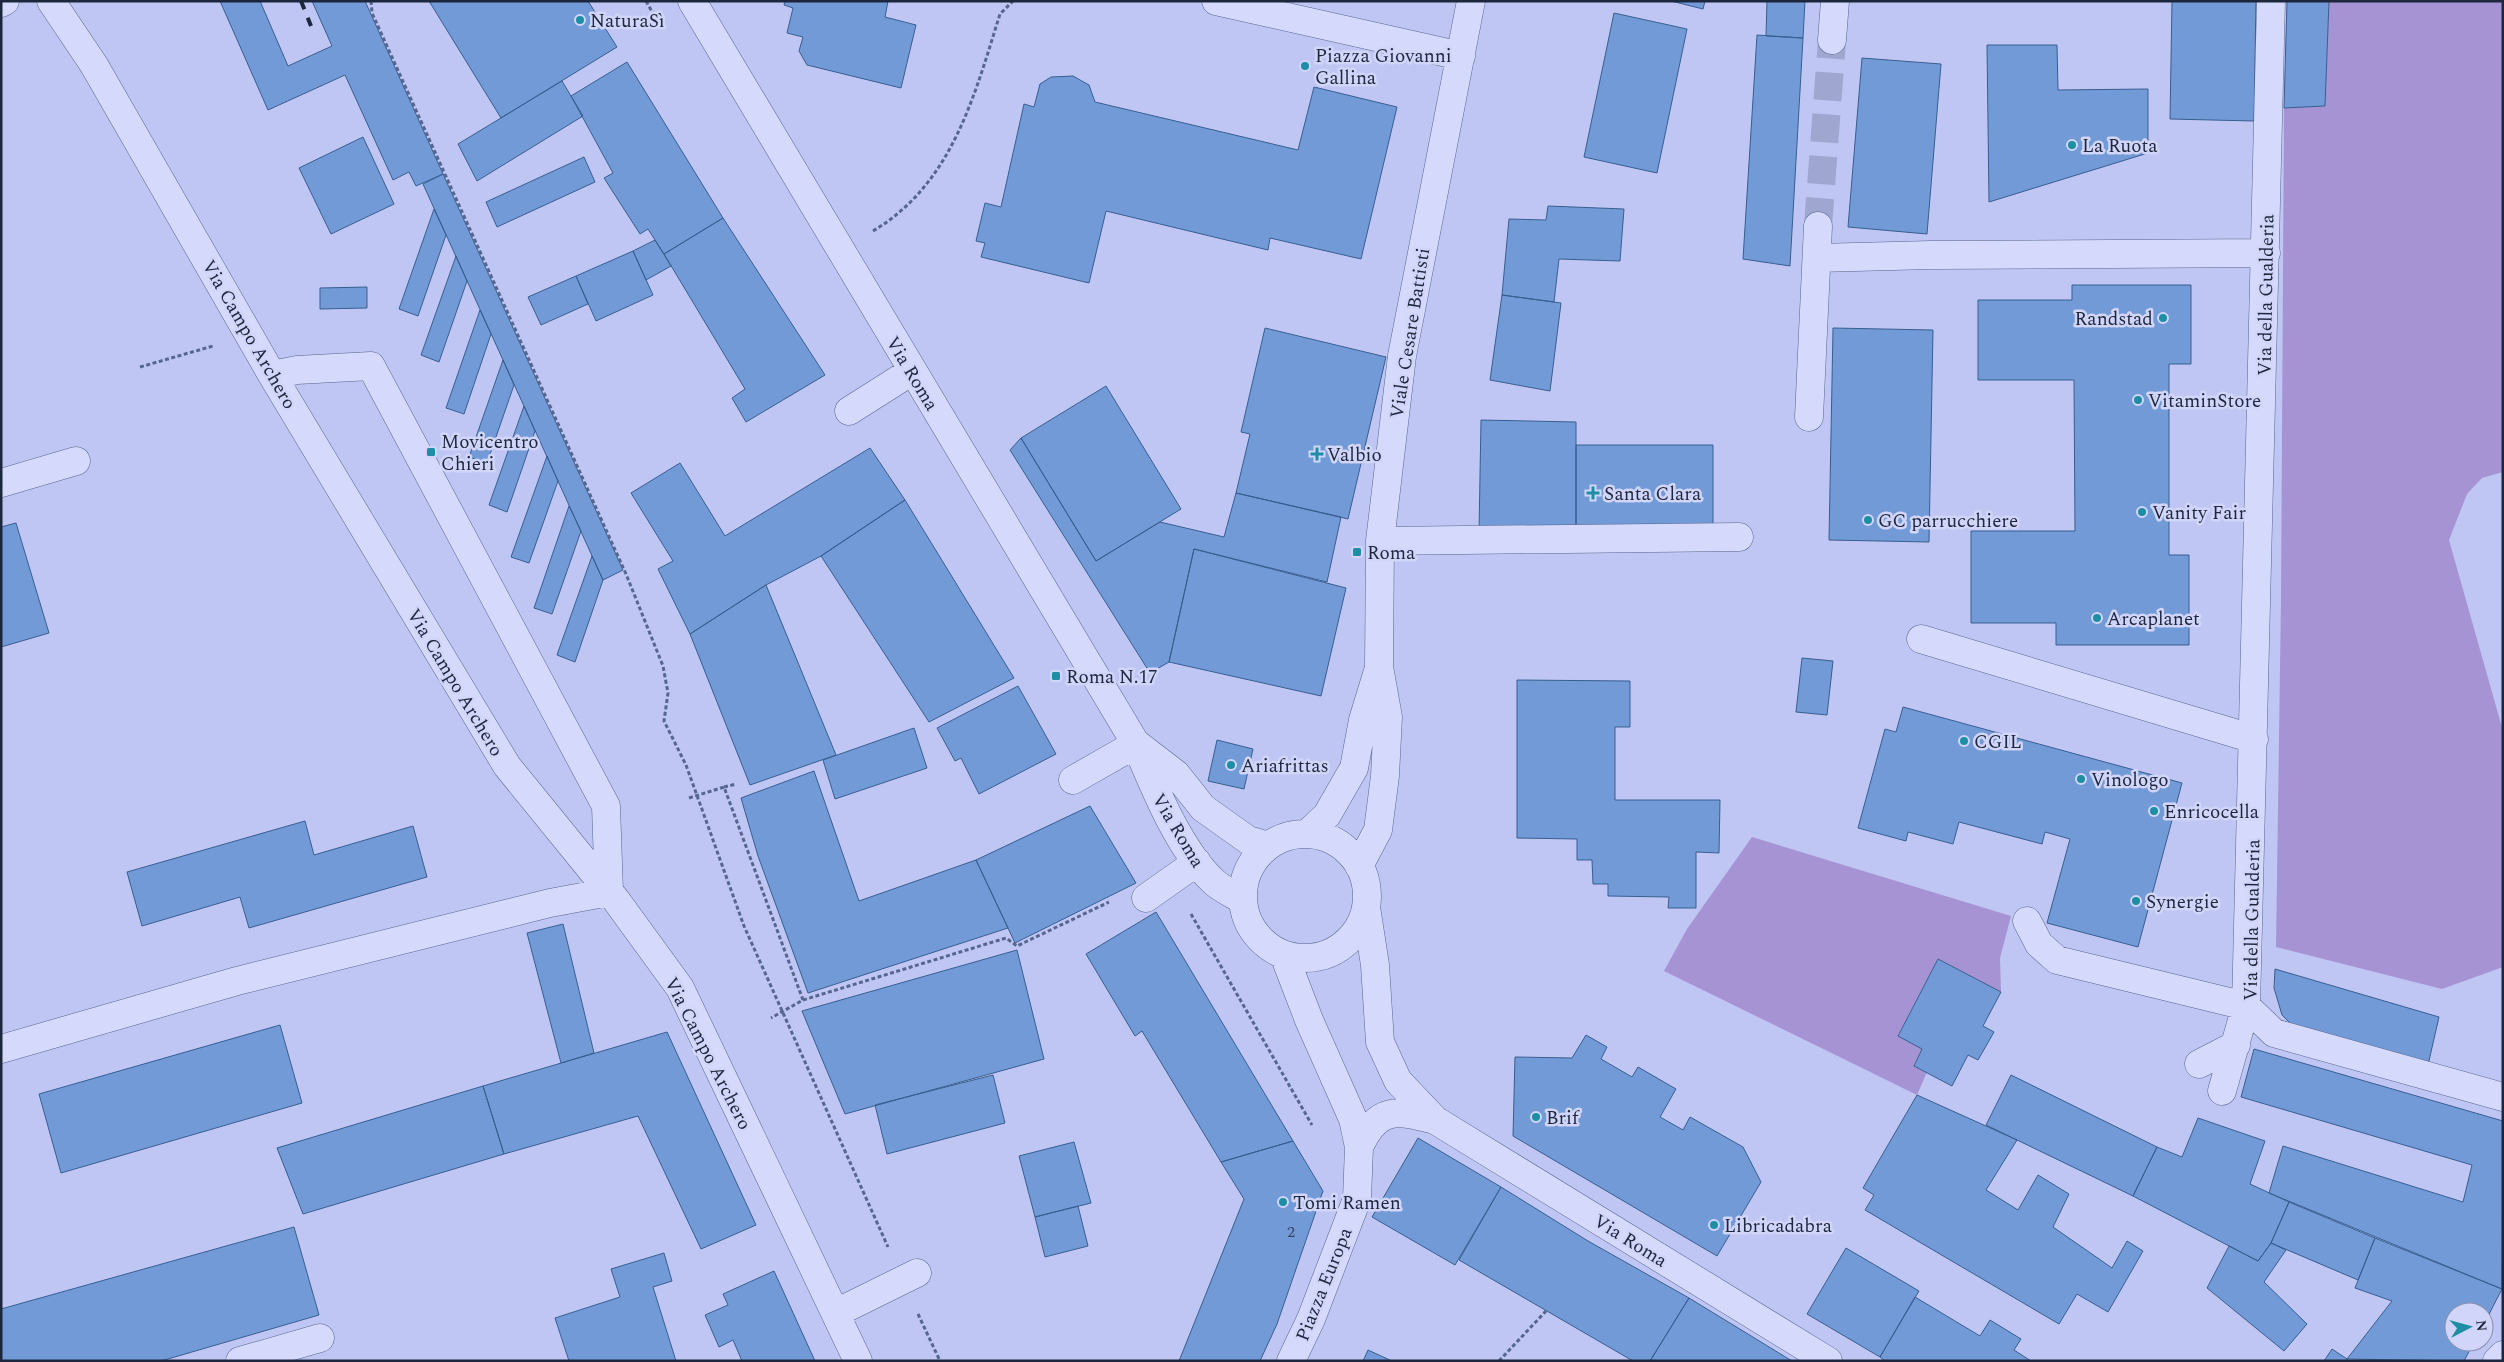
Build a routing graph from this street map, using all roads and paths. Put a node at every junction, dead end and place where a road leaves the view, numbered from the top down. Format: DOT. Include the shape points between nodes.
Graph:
graph roads {
  1 [pos="5,1"];
  2 [pos="50,1"];
  3 [pos="371,1"];
  4 [pos="692,1"];
  5 [pos="1013,1"];
  6 [pos="1216,1"];
  7 [pos="1471,1"];
  8 [pos="1835,1"];
  9 [pos="2271,1"];
  10 [pos="1,3"];
  11 [pos="1832,40"];
  12 [pos="1461,56"];
  13 [pos="1818,226"];
  14 [pos="840,251"];
  15 [pos="2266,253"];
  16 [pos="1817,258"];
  17 [pos="219,344"];
  18 [pos="140,367"];
  19 [pos="912,371"];
  20 [pos="272,375"];
  21 [pos="849,411"];
  22 [pos="1809,417"];
  23 [pos="76,461"];
  24 [pos="1,483"];
  25 [pos="1740,537"];
  26 [pos="1380,541"];
  27 [pos="1921,639"];
  28 [pos="1379,667"];
  29 [pos="2254,739"];
  30 [pos="1136,744"];
  31 [pos="1074,780"];
  32 [pos="736,784"];
  33 [pos="724,788"];
  34 [pos="697,796"];
  35 [pos="689,798"];
  36 [pos="1307,834"];
  37 [pos="1268,846"];
  38 [pos="1197,862"];
  39 [pos="1359,866"];
  40 [pos="609,892"];
  41 [pos="1146,898"];
  42 [pos="1114,900"];
  43 [pos="1243,900"];
  44 [pos="1366,907"];
  45 [pos="2027,921"];
  46 [pos="1284,955"];
  47 [pos="803,1000"];
  48 [pos="2246,1006"];
  49 [pos="783,1013"];
  50 [pos="771,1018"];
  51 [pos="2236,1045"];
  52 [pos="1,1049"];
  53 [pos="2199,1064"];
  54 [pos="2222,1090"];
  55 [pos="2503,1097"];
  56 [pos="1435,1120"];
  57 [pos="1359,1147"];
  58 [pos="910,1277"];
  59 [pos="1546,1311"];
  60 [pos="836,1313"];
  61 [pos="320,1338"];
  62 [pos="2503,1355"];
  63 [pos="240,1361"];
  64 [pos="858,1361"];
  65 [pos="940,1361"];
  66 [pos="1291,1361"];
  67 [pos="1498,1361"];
  68 [pos="1828,1361"];
  69 [pos="2497,1361"];
  1 -- 10 [label="street"];
  2 -- 20 [label="street, Via Campo Archero" via="94,65"];
  3 -- 34 [label="path" via="372,13 623,567 663,666 668,693 664,721"];
  4 -- 14 [label="street, Via Roma"];
  5 -- 14 [label="path" via="1000,14 960,131 933,178 901,213"];
  6 -- 12 [label="street"];
  7 -- 12 [label="street, Viale Cesare Battisti"];
  8 -- 11 [label="street"];
  9 -- 15 [label="street, Via della Gualderia"];
  12 -- 26 [label="street, Viale Cesare Battisti" via="1402,356"];
  13 -- 16 [label="street"];
  14 -- 19 [label="street, Via Roma"];
  15 -- 16 [label="street"];
  15 -- 29 [label="street, Via della Gualderia"];
  16 -- 22 [label="street"];
  17 -- 18 [label="path"];
  19 -- 21 [label="street"];
  19 -- 30 [label="street, Via Roma"];
  20 -- 40 [label="street, Via Campo Archero" via="507,766"];
  20 -- 40 [label="street" via="297,370 370,366 606,806"];
  23 -- 24 [label="street"];
  25 -- 26 [label="street"];
  26 -- 28 [label="street, Viale Cesare Battisti"];
  27 -- 29 [label="street"];
  28 -- 36 [label="street, Viale Cesare Battisti" via="1363,720 1354,768 1327,815"];
  28 -- 39 [label="street, Viale Cesare Battisti" via="1388,717 1385,776 1378,830"];
  29 -- 48 [label="street, Via della Gualderia"];
  30 -- 31 [label="street"];
  30 -- 37 [label="street, Via Roma" via="1176,774 1202,808 1248,840"];
  30 -- 38 [label="street, Via Roma" via="1157,795"];
  32 -- 33 [label="path"];
  33 -- 34 [label="path"];
  33 -- 47 [label="path"];
  34 -- 35 [label="path"];
  34 -- 49 [label="path" via="744,926"];
  36 -- 37 [label="street" via="1287,836"];
  36 -- 39 [label="street" via="1328,838 1346,849"];
  37 -- 43 [label="street" via="1254,860 1245,879"];
  38 -- 41 [label="street"];
  38 -- 43 [label="street, Via Roma" via="1215,883"];
  39 -- 44 [label="street" via="1366,888"];
  40 -- 52 [label="street" via="550,902 238,981"];
  40 -- 60 [label="street, Via Campo Archero" via="680,988"];
  42 -- 47 [label="path" via="1016,946 1006,938"];
  43 -- 46 [label="street" via="1255,934 1268,947"];
  44 -- 46 [label="street" via="1360,924 1336,950 1302,958"];
  44 -- 56 [label="street, Via Roma" via="1375,965 1380,1042 1398,1081"];
  45 -- 48 [label="street" via="2039,944 2057,960"];
  46 -- 57 [label="street" via="1353,1119"];
  47 -- 49 [label="path"];
  48 -- 51 [label="street"];
  48 -- 55 [label="street, Via della Gualderia" via="2274,1033"];
  49 -- 50 [label="path"];
  49 -- 58 [label="path"];
  51 -- 53 [label="street"];
  51 -- 54 [label="street"];
  56 -- 57 [label="street, Via Roma" via="1402,1112 1381,1117 1368,1128"];
  56 -- 68 [label="street, Via Roma"];
  57 -- 66 [label="street, Piazza Europa" via="1357,1199 1311,1319"];
  58 -- 60 [label="street"];
  58 -- 65 [label="path"];
  59 -- 67 [label="path"];
  60 -- 64 [label="street, Via Campo Archero"];
  61 -- 63 [label="street"];
  62 -- 69 [label="street"];
}
